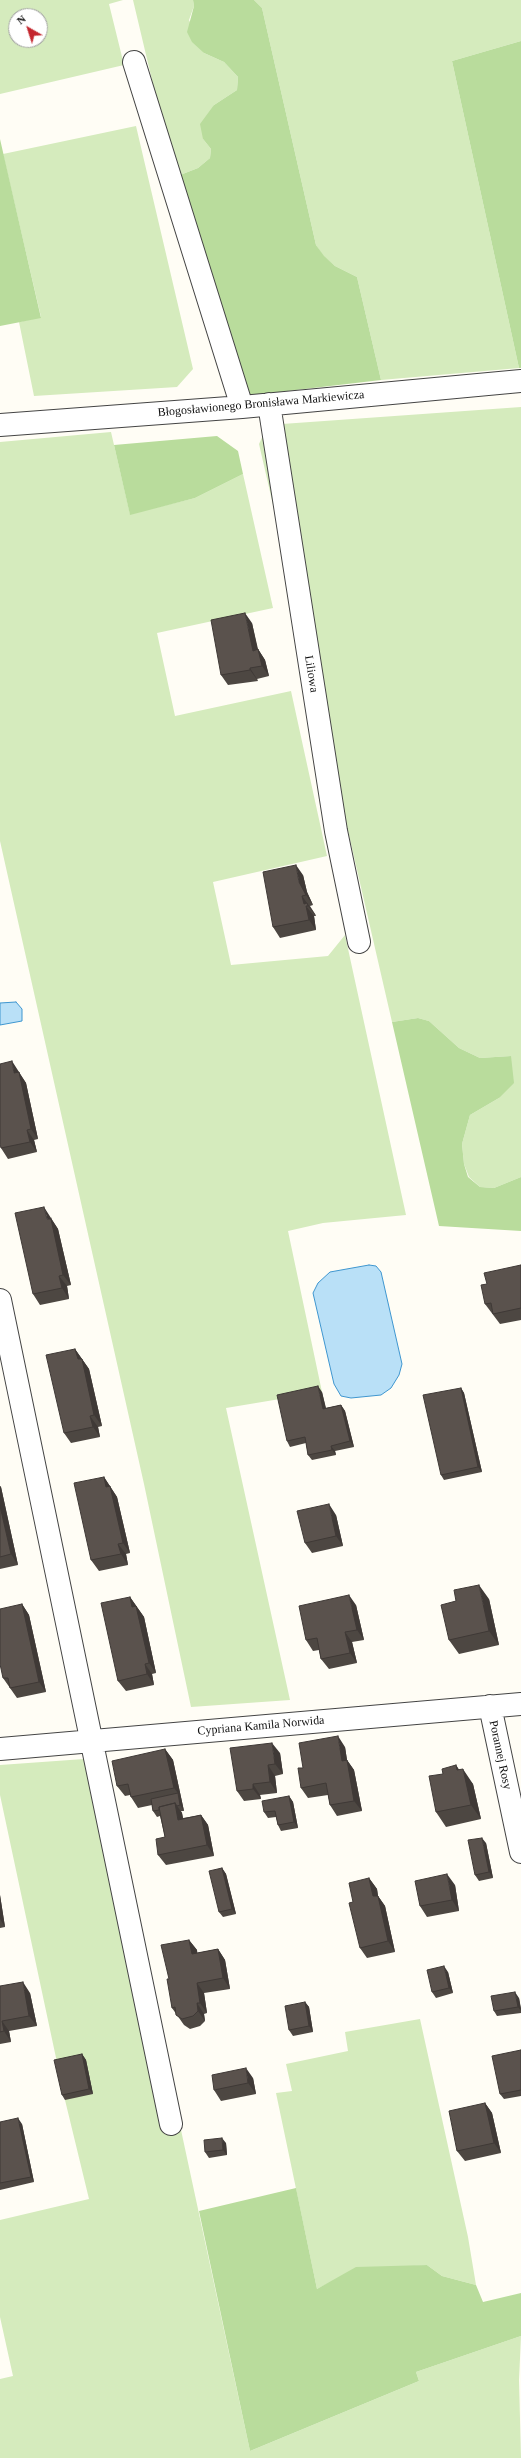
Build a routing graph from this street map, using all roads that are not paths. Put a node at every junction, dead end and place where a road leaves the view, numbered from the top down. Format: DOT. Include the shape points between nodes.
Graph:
graph roads {
  1 [pos="134,62"];
  2 [pos="521,381"];
  3 [pos="269,404"];
  4 [pos="242,407"];
  5 [pos="0,425"];
  6 [pos="359,942"];
  7 [pos="0,1300"];
  8 [pos="521,1704"];
  9 [pos="490,1706"];
  10 [pos="93,1742"];
  11 [pos="0,1749"];
  12 [pos="521,1852"];
  13 [pos="172,2124"];
  1 -- 4 [label="street"];
  2 -- 3 [label="street, Błogosławionego Bronisława Markiewicza"];
  3 -- 4 [label="street, Błogosławionego Bronisława Markiewicza"];
  3 -- 6 [label="street, Liliowa" via="336,831"];
  4 -- 5 [label="street, Błogosławionego Bronisława Markiewicza"];
  7 -- 10 [label="street"];
  8 -- 9 [label="street, Cypriana Kamila Norwida"];
  9 -- 10 [label="street, Cypriana Kamila Norwida"];
  9 -- 12 [label="street, Porannej Rosy"];
  10 -- 11 [label="street, Cypriana Kamila Norwida"];
  10 -- 13 [label="street"];
}
